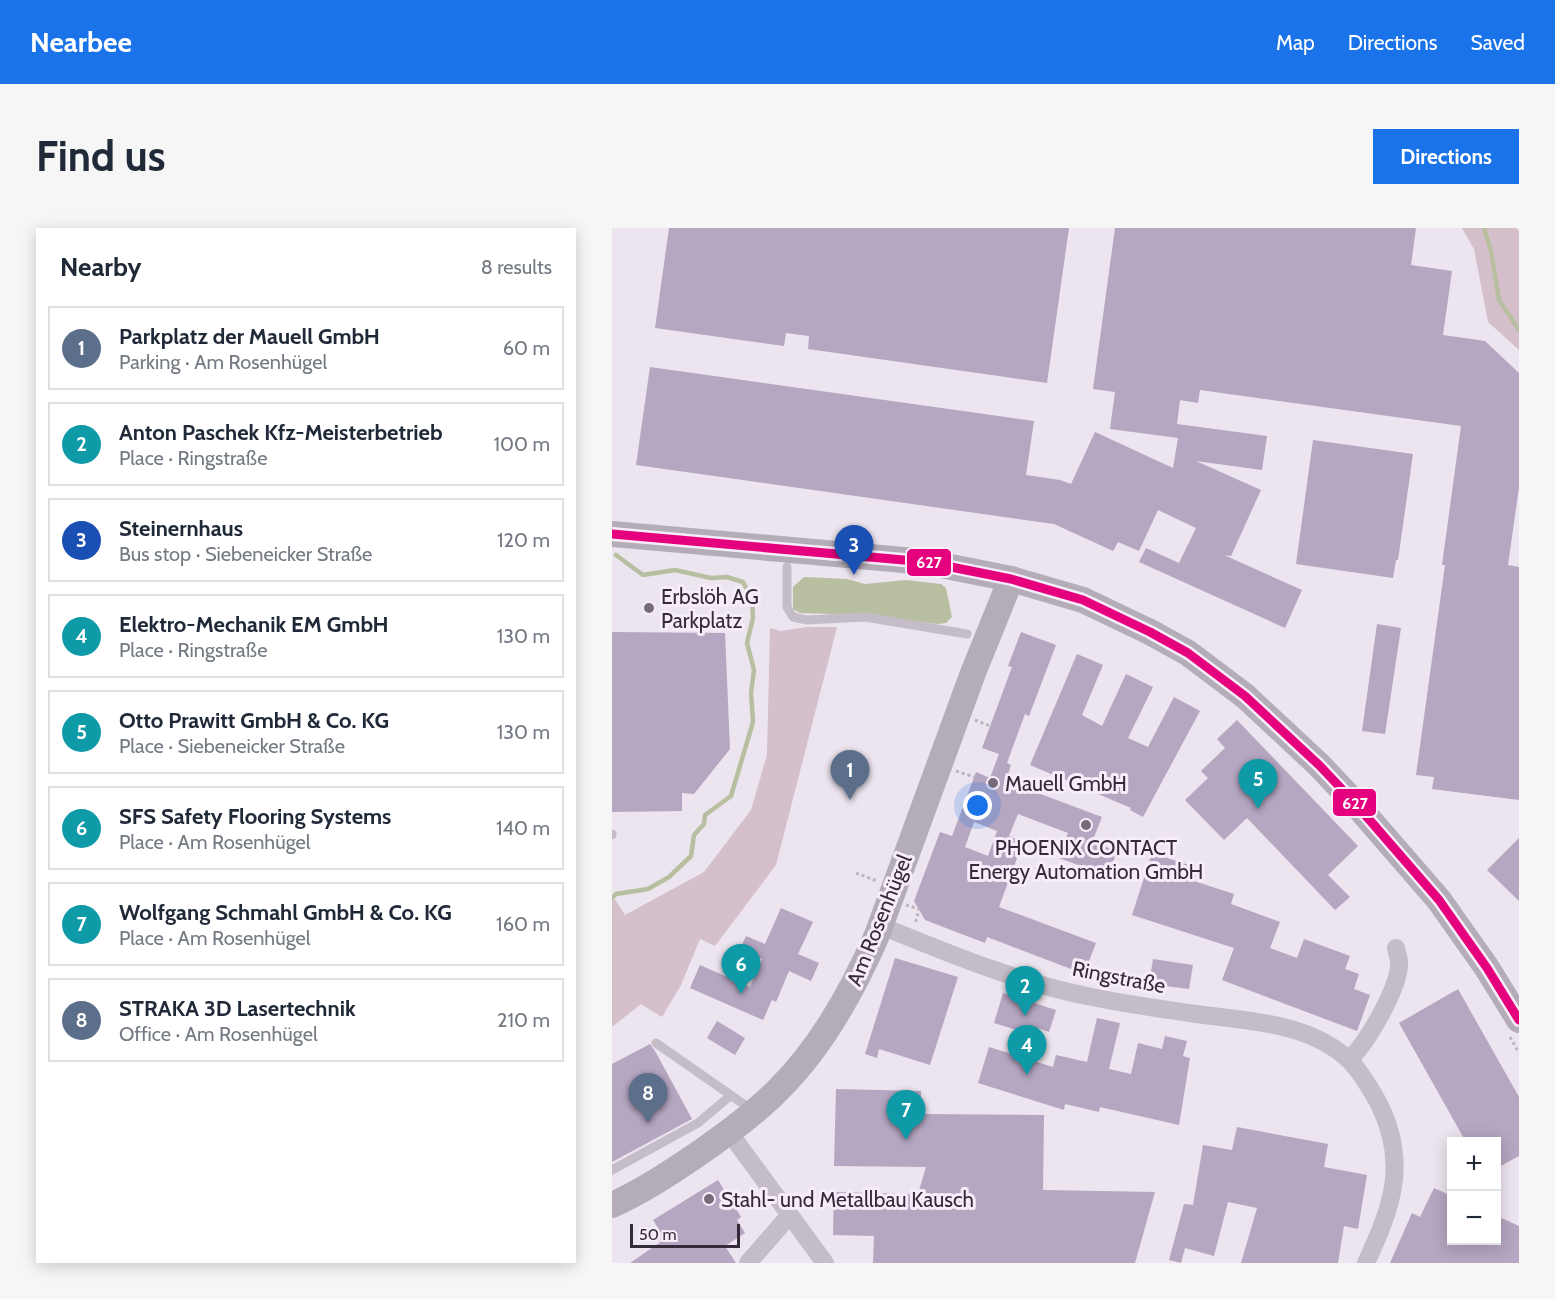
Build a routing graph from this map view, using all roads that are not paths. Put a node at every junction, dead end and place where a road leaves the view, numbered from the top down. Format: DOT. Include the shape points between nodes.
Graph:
graph roads {
  1 [pos="612,534"];
  2 [pos="787,567"];
  3 [pos="1011,579"];
  4 [pos="967,634"];
  5 [pos="881,927"];
  6 [pos="1396,948"];
  7 [pos="1513,1026"];
  8 [pos="656,1043"];
  9 [pos="1349,1060"];
  10 [pos="730,1095"];
  11 [pos="754,1112"];
  12 [pos="729,1132"];
  13 [pos="612,1170"];
  14 [pos="612,1205"];
  15 [pos="789,1216"];
  16 [pos="748,1263"];
  17 [pos="825,1263"];
  18 [pos="1366,1263"];
  1 -- 3 [label="main road" via="926,562"];
  2 -- 4 [label="lane" via="787,607 793,617 865,617"];
  3 -- 5 [label="main road, Am Rosenhügel"];
  3 -- 7 [label="main road" via="1083,600 1150,632 1188,653 1245,696 1319,765 1439,900 1487,968"];
  5 -- 9 [label="street, Ringstraße" via="990,969 1070,992 1301,1032"];
  5 -- 11 [label="main road, Am Rosenhügel" via="861,974 831,1024 780,1088"];
  6 -- 9 [label="street" via="1400,963 1397,979 1369,1037"];
  8 -- 10 [label="lane"];
  9 -- 18 [label="street, Ringstraße" via="1384,1115 1395,1166 1389,1208"];
  10 -- 11 [label="lane"];
  10 -- 13 [label="lane" via="698,1123"];
  11 -- 12 [label="main road, Am Rosenhügel"];
  12 -- 14 [label="main road, Am Rosenhügel" via="663,1178"];
  12 -- 15 [label="street"];
  15 -- 16 [label="street"];
  15 -- 17 [label="street"];
}
